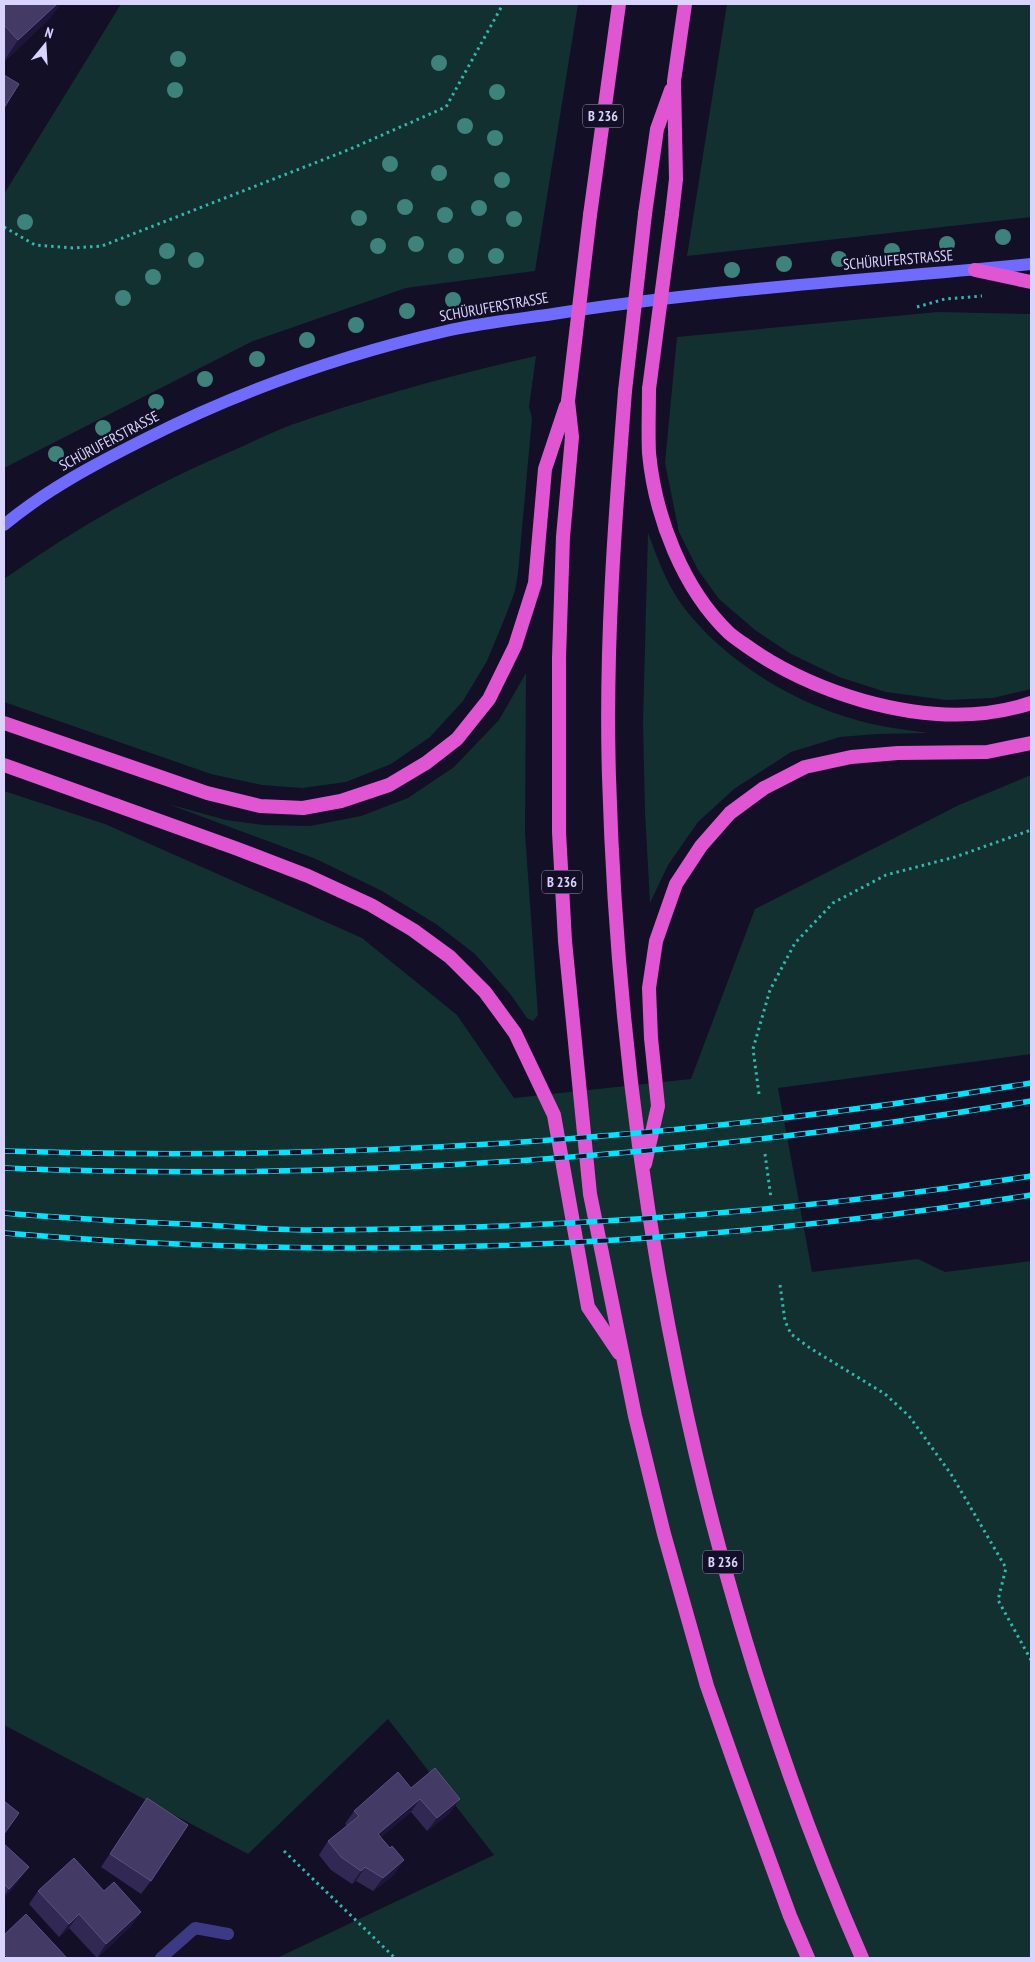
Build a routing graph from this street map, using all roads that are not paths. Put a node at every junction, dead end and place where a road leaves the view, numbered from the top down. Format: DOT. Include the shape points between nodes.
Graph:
graph roads {
  1 [pos="684,9"];
  2 [pos="618,10"];
  3 [pos="674,81"];
  4 [pos="1031,264"];
  5 [pos="975,270"];
  6 [pos="1031,282"];
  7 [pos="568,401"];
  8 [pos="4,524"];
  9 [pos="1031,703"];
  10 [pos="4,724"];
  11 [pos="1031,743"];
  12 [pos="4,765"];
  13 [pos="642,1175"];
  14 [pos="623,1360"];
  15 [pos="228,1934"];
  16 [pos="162,1958"];
  17 [pos="808,1958"];
  18 [pos="862,1958"];
  1 -- 3 [label="highway, B 236"];
  2 -- 7 [label="highway, B 236, bridge"];
  3 -- 9 [label="highway, bridge" via="676,179 650,389 650,454 655,489 679,564 697,595 730,634 783,669 831,692 882,706 934,714 977,715"];
  3 -- 13 [label="highway, B 236, bridge" via="657,129 625,391 613,544 608,774 619,972"];
  4 -- 5 [label="main road, SCHÜRUFERSTRASSE"];
  5 -- 6 [label="highway"];
  5 -- 8 [label="main road, SCHÜRUFERSTRASSE" via="744,290 596,307 449,330 354,354 253,389 181,421 88,468"];
  7 -- 10 [label="highway" via="545,470 535,583 515,646 489,699 457,739 426,763 389,785 341,801 303,808 260,806 207,793"];
  7 -- 14 [label="highway, B 236" via="572,437 563,537 559,677 559,832 565,941 590,1194"];
  11 -- 13 [label="highway" via="987,752 851,757 805,767 764,788 730,813 701,846 676,884 656,941 649,988 658,1106"];
  12 -- 14 [label="highway" via="308,876 371,905 450,957 486,992 515,1033 554,1115 588,1307"];
  13 -- 18 [label="highway, B 236" via="680,1384 745,1640 813,1837"];
  14 -- 17 [label="highway, B 236" via="664,1534 707,1686"];
  15 -- 16 [label="street" via="195,1928"];
}
